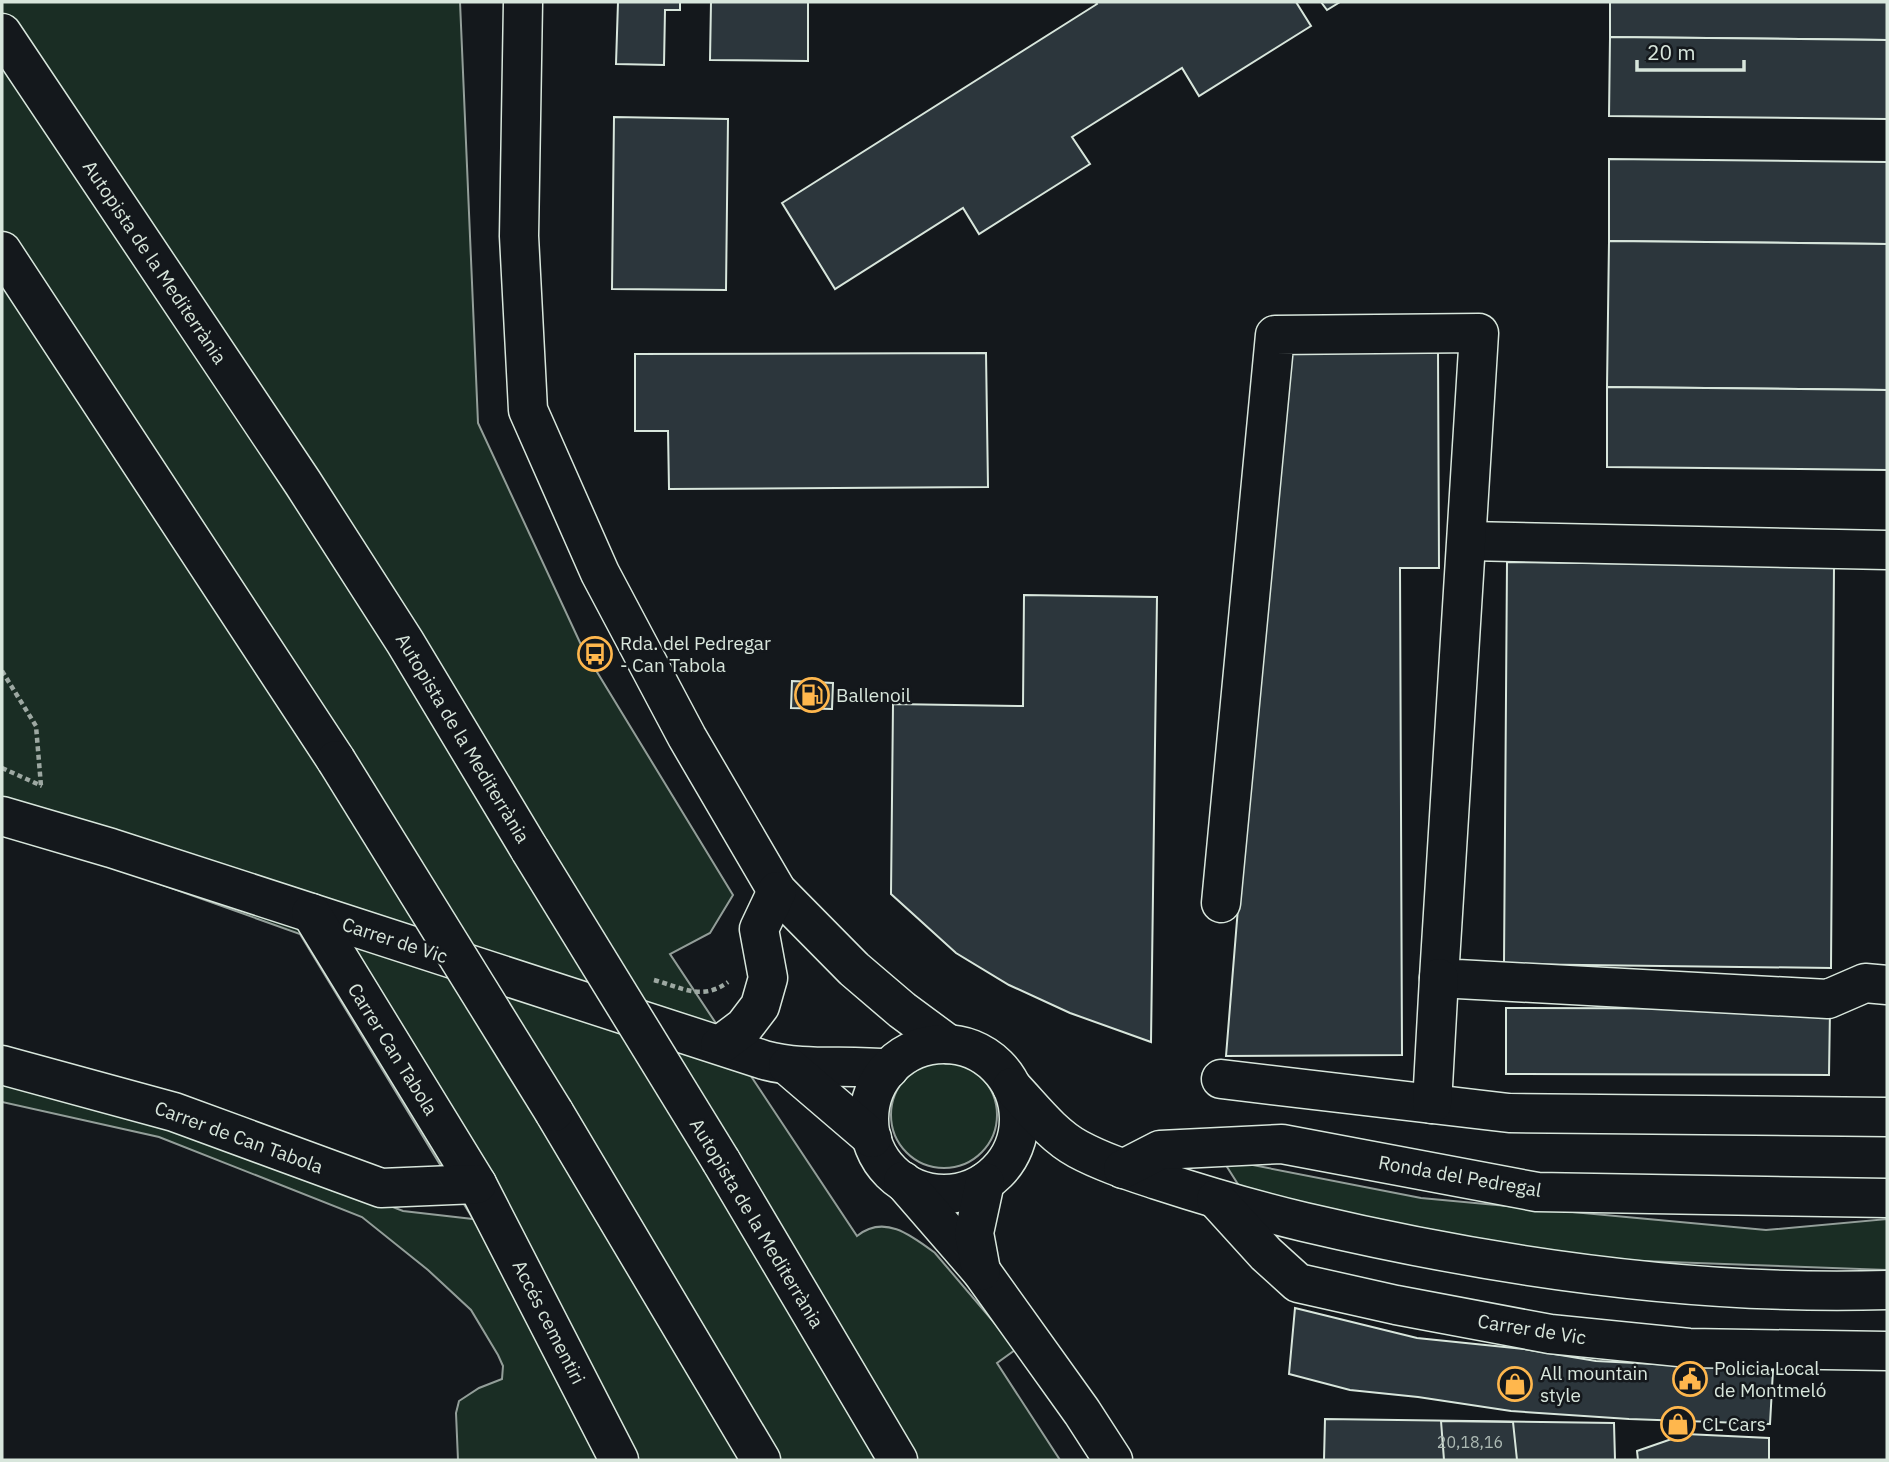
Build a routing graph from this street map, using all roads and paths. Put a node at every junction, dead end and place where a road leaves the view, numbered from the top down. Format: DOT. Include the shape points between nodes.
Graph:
graph roads {
  1 [pos="523,2"];
  2 [pos="2,33"];
  3 [pos="2,251"];
  4 [pos="1467,541"];
  5 [pos="1887,550"];
  6 [pos="2,671"];
  7 [pos="2,793"];
  8 [pos="19,811"];
  9 [pos="778,891"];
  10 [pos="1221,903"];
  11 [pos="311,913"];
  12 [pos="854,969"];
  13 [pos="1439,978"];
  14 [pos="1887,985"];
  15 [pos="948,1044"];
  16 [pos="720,1045"];
  17 [pos="2,1065"];
  18 [pos="892,1065"];
  19 [pos="788,1066"];
  20 [pos="1221,1079"];
  21 [pos="1012,1087"];
  22 [pos="1432,1104"];
  23 [pos="1887,1117"];
  24 [pos="872,1138"];
  25 [pos="1076,1148"];
  26 [pos="1123,1168"];
  27 [pos="993,1174"];
  28 [pos="903,1181"];
  29 [pos="477,1184"];
  30 [pos="1887,1198"];
  31 [pos="1216,1199"];
  32 [pos="981,1271"];
  33 [pos="1887,1290"];
  34 [pos="1887,1350"];
  35 [pos="619,1460"];
  36 [pos="761,1460"];
  37 [pos="898,1460"];
  38 [pos="1113,1460"];
  1 -- 9 [label="main road" via="519,236 528,410 600,572 687,737"];
  2 -- 37 [label="main road, Autopista de la Mediterrània, bridge" via="405,642"];
  3 -- 36 [label="main road, bridge" via="336,760 554,1112"];
  4 -- 5 [label="main road"];
  4 -- 10 [label="main road" via="1479,332 1275,335"];
  4 -- 13 [label="main road"];
  6 -- 8 [label="path" via="36,726 41,786"];
  7 -- 8 [label="main road, Carrer de Vic"];
  8 -- 11 [label="main road, Carrer de Vic" via="111,848"];
  9 -- 12 [label="main road"];
  9 -- 16 [label="main road" via="758,929 768,978 760,1006 744,1027"];
  11 -- 16 [label="main road, Carrer de Vic"];
  11 -- 29 [label="main road, Carrer Can Tabola"];
  12 -- 15 [label="main road"];
  12 -- 18 [label="main road" via="880,1008"];
  13 -- 14 [label="main road" via="1828,999 1865,982"];
  13 -- 22 [label="main road"];
  15 -- 18 [label="main road" via="920,1048"];
  15 -- 21 [label="main road" via="986,1057"];
  16 -- 19 [label="main road, Carrer de Vic"];
  17 -- 29 [label="main road, Carrer de Can Tabola" via="174,1112 381,1188"];
  18 -- 19 [label="main road, Carrer de Vic"];
  18 -- 24 [label="main road" via="871,1101"];
  19 -- 24 [label="main road, Carrer de Vic"];
  20 -- 22 [label="main road"];
  21 -- 25 [label="main road, Carrer de Vic"];
  21 -- 27 [label="main road" via="1019,1110 1014,1146"];
  22 -- 23 [label="main road" via="1509,1113"];
  24 -- 28 [label="main road" via="884,1163"];
  25 -- 26 [label="main road, Carrer de Vic"];
  25 -- 27 [label="main road" via="1038,1153"];
  26 -- 30 [label="main road, Ronda del Pedregal" via="1160,1150 1282,1144 1537,1192"];
  26 -- 31 [label="main road, Carrer de Vic"];
  27 -- 28 [label="main road" via="950,1194 926,1191"];
  27 -- 32 [label="main road" via="974,1233"];
  28 -- 32 [label="main road"];
  29 -- 35 [label="main road, Accés cementiri"];
  31 -- 33 [label="main road, Carrer de Vic" via="1378,1239 1519,1265 1633,1280"];
  31 -- 34 [label="main road, Carrer de Vic" via="1298,1283 1550,1334 1689,1348"];
  32 -- 38 [label="main road"];
}
